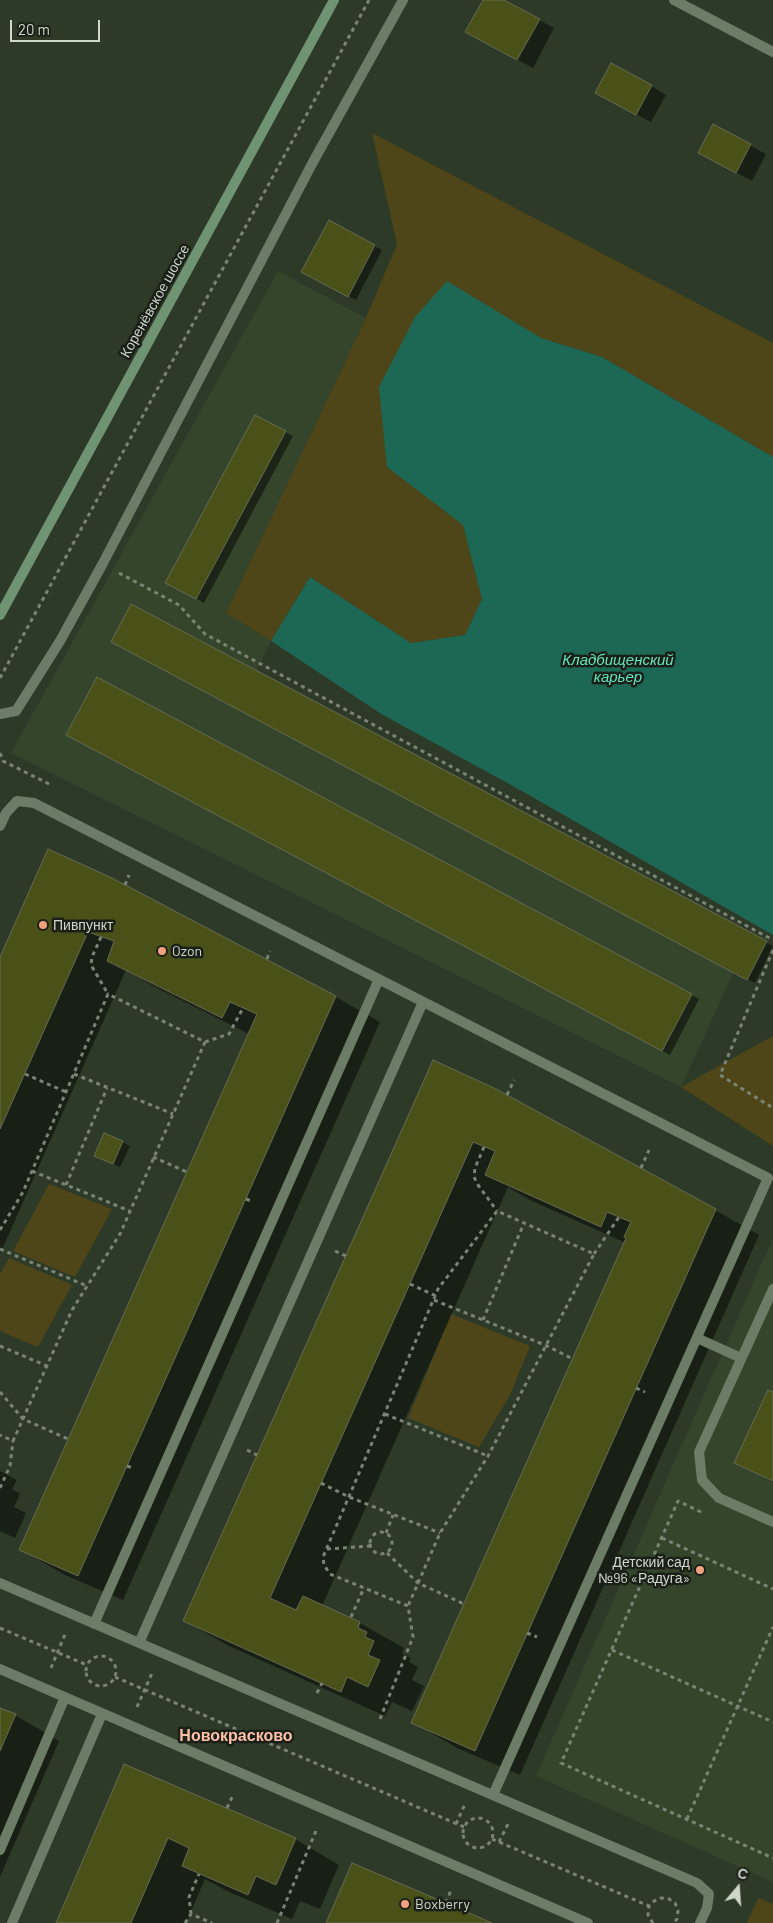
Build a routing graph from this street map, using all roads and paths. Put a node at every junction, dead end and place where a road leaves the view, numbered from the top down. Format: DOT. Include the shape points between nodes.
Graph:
graph roads {
  1 [pos="334,0"];
  2 [pos="369,0"];
  3 [pos="403,0"];
  4 [pos="674,0"];
  5 [pos="773,52"];
  6 [pos="102,565"];
  7 [pos="0,615"];
  8 [pos="0,678"];
  9 [pos="0,714"];
  10 [pos="0,753"];
  11 [pos="51,785"];
  12 [pos="0,826"];
  13 [pos="129,875"];
  14 [pos="125,885"];
  15 [pos="101,937"];
  16 [pos="773,940"];
  17 [pos="773,950"];
  18 [pos="270,951"];
  19 [pos="267,960"];
  20 [pos="378,980"];
  21 [pos="108,994"];
  22 [pos="423,1002"];
  23 [pos="243,1008"];
  24 [pos="205,1042"];
  25 [pos="25,1074"];
  26 [pos="74,1074"];
  27 [pos="514,1080"];
  28 [pos="107,1088"];
  29 [pos="66,1092"];
  30 [pos="507,1095"];
  31 [pos="773,1108"];
  32 [pos="173,1114"];
  33 [pos="484,1147"];
  34 [pos="649,1150"];
  35 [pos="153,1158"];
  36 [pos="641,1168"];
  37 [pos="32,1171"];
  38 [pos="186,1172"];
  39 [pos="770,1180"];
  40 [pos="66,1185"];
  41 [pos="246,1199"];
  42 [pos="251,1201"];
  43 [pos="130,1211"];
  44 [pos="497,1211"];
  45 [pos="619,1218"];
  46 [pos="524,1223"];
  47 [pos="0,1230"];
  48 [pos="0,1249"];
  49 [pos="335,1251"];
  50 [pos="594,1254"];
  51 [pos="346,1256"];
  52 [pos="410,1284"];
  53 [pos="87,1286"];
  54 [pos="773,1289"];
  55 [pos="435,1298"];
  56 [pos="484,1320"];
  57 [pos="696,1338"];
  58 [pos="0,1346"];
  59 [pos="547,1346"];
  60 [pos="741,1358"];
  61 [pos="572,1359"];
  62 [pos="47,1366"];
  63 [pos="636,1388"];
  64 [pos="0,1392"];
  65 [pos="645,1392"];
  66 [pos="385,1414"];
  67 [pos="24,1419"];
  68 [pos="0,1435"];
  69 [pos="68,1439"];
  70 [pos="13,1441"];
  71 [pos="246,1449"];
  72 [pos="257,1455"];
  73 [pos="488,1456"];
  74 [pos="127,1466"];
  75 [pos="133,1468"];
  76 [pos="321,1483"];
  77 [pos="0,1488"];
  78 [pos="349,1497"];
  79 [pos="678,1501"];
  80 [pos="394,1515"];
  81 [pos="773,1522"];
  82 [pos="386,1533"];
  83 [pos="440,1533"];
  84 [pos="662,1538"];
  85 [pos="370,1546"];
  86 [pos="327,1549"];
  87 [pos="387,1553"];
  88 [pos="0,1583"];
  89 [pos="418,1583"];
  90 [pos="364,1588"];
  91 [pos="773,1589"];
  92 [pos="464,1604"];
  93 [pos="408,1606"];
  94 [pos="351,1617"];
  95 [pos="94,1624"];
  96 [pos="773,1627"];
  97 [pos="0,1628"];
  98 [pos="66,1631"];
  99 [pos="527,1633"];
  100 [pos="771,1636"];
  101 [pos="537,1637"];
  102 [pos="139,1643"];
  103 [pos="612,1650"];
  104 [pos="57,1652"];
  105 [pos="87,1665"];
  106 [pos="0,1669"];
  107 [pos="154,1669"];
  108 [pos="48,1673"];
  109 [pos="115,1677"];
  110 [pos="322,1683"];
  111 [pos="145,1690"];
  112 [pos="318,1693"];
  113 [pos="65,1697"];
  114 [pos="738,1706"];
  115 [pos="136,1710"];
  116 [pos="102,1714"];
  117 [pos="380,1719"];
  118 [pos="773,1722"];
  119 [pos="233,1795"];
  120 [pos="492,1795"];
  121 [pos="468,1797"];
  122 [pos="227,1808"];
  123 [pos="511,1816"];
  124 [pos="687,1819"];
  125 [pos="456,1824"];
  126 [pos="464,1827"];
  127 [pos="316,1831"];
  128 [pos="492,1839"];
  129 [pos="500,1842"];
  130 [pos="0,1850"];
  131 [pos="773,1858"];
  132 [pos="199,1874"];
  133 [pos="452,1890"];
  134 [pos="446,1903"];
  135 [pos="649,1906"];
  136 [pos="191,1914"];
  137 [pos="12,1923"];
  138 [pos="185,1923"];
  139 [pos="212,1923"];
  140 [pos="277,1923"];
  141 [pos="588,1923"];
  142 [pos="653,1923"];
  143 [pos="673,1923"];
  144 [pos="700,1923"];
  1 -- 7 [label="main road, Коренёвское шоссе"];
  2 -- 8 [label="path"];
  3 -- 6 [label="lane" via="313,162"];
  4 -- 5 [label="lane"];
  6 -- 9 [label="lane" via="44,669 16,711"];
  6 -- 16 [label="path" via="179,605 205,634"];
  10 -- 11 [label="path" via="3,762"];
  12 -- 20 [label="lane" via="6,813 18,801 34,803"];
  13 -- 14 [label="path"];
  15 -- 21 [label="path" via="91,965"];
  17 -- 31 [label="path" via="720,1074"];
  18 -- 19 [label="path"];
  20 -- 22 [label="lane"];
  20 -- 95 [label="lane"];
  21 -- 24 [label="path"];
  21 -- 26 [label="path"];
  22 -- 39 [label="lane"];
  22 -- 102 [label="lane"];
  23 -- 24 [label="path" via="229,1034"];
  24 -- 32 [label="path"];
  25 -- 29 [label="path"];
  26 -- 28 [label="path"];
  26 -- 29 [label="path"];
  27 -- 30 [label="path"];
  28 -- 32 [label="path"];
  28 -- 40 [label="path"];
  29 -- 37 [label="path"];
  32 -- 35 [label="path"];
  33 -- 44 [label="path" via="474,1177"];
  34 -- 36 [label="path"];
  35 -- 38 [label="path"];
  35 -- 43 [label="path"];
  37 -- 40 [label="path"];
  37 -- 47 [label="path"];
  39 -- 57 [label="lane"];
  40 -- 43 [label="path"];
  41 -- 42 [label="path"];
  43 -- 53 [label="path" via="120,1234"];
  44 -- 46 [label="path"];
  44 -- 55 [label="path" via="438,1289"];
  45 -- 50 [label="path"];
  46 -- 50 [label="path"];
  46 -- 56 [label="path"];
  48 -- 53 [label="path"];
  49 -- 51 [label="path"];
  50 -- 59 [label="path"];
  52 -- 55 [label="path"];
  53 -- 62 [label="path" via="72,1310"];
  54 -- 60 [label="lane"];
  55 -- 56 [label="path"];
  55 -- 66 [label="path"];
  56 -- 59 [label="path"];
  57 -- 60 [label="lane"];
  57 -- 120 [label="lane"];
  58 -- 62 [label="path"];
  59 -- 61 [label="path"];
  59 -- 73 [label="path"];
  60 -- 81 [label="lane" via="698,1452 702,1480 719,1498"];
  62 -- 67 [label="path"];
  63 -- 65 [label="path"];
  64 -- 67 [label="path"];
  66 -- 73 [label="path"];
  66 -- 78 [label="path"];
  67 -- 69 [label="path"];
  67 -- 70 [label="path"];
  68 -- 70 [label="path"];
  70 -- 77 [label="path" via="10,1466"];
  71 -- 72 [label="path"];
  73 -- 83 [label="path"];
  74 -- 75 [label="path"];
  76 -- 78 [label="path"];
  78 -- 80 [label="path"];
  78 -- 86 [label="path"];
  79 -- 84 [label="path"];
  80 -- 82 [label="path"];
  80 -- 83 [label="path"];
  82 -- 85 [label="path" via="375,1533"];
  82 -- 87 [label="path" via="392,1540 392,1547"];
  83 -- 89 [label="path"];
  84 -- 91 [label="path"];
  84 -- 103 [label="path"];
  85 -- 86 [label="path"];
  85 -- 87 [label="path" via="374,1552"];
  86 -- 90 [label="path" via="323,1557 330,1574"];
  87 -- 89 [label="path"];
  88 -- 95 [label="lane"];
  89 -- 92 [label="path"];
  89 -- 93 [label="path"];
  90 -- 93 [label="path"];
  90 -- 94 [label="path"];
  93 -- 117 [label="path" via="413,1637"];
  95 -- 102 [label="lane"];
  96 -- 100 [label="path"];
  97 -- 104 [label="path"];
  98 -- 104 [label="path"];
  99 -- 101 [label="path"];
  100 -- 114 [label="path"];
  102 -- 120 [label="lane"];
  103 -- 114 [label="path"];
  103 -- 124 [label="path" via="561,1763"];
  104 -- 105 [label="path"];
  104 -- 108 [label="path"];
  105 -- 109 [label="path" via="86,1673 95,1685 110,1683"];
  105 -- 109 [label="path" via="91,1659 107,1657 116,1669"];
  106 -- 113 [label="lane"];
  107 -- 111 [label="path"];
  109 -- 111 [label="path"];
  110 -- 112 [label="path"];
  111 -- 115 [label="path"];
  111 -- 125 [label="path"];
  113 -- 116 [label="lane"];
  113 -- 130 [label="lane"];
  114 -- 118 [label="path"];
  114 -- 124 [label="path"];
  116 -- 137 [label="lane"];
  116 -- 141 [label="lane"];
  119 -- 122 [label="path"];
  120 -- 144 [label="lane" via="697,1883 709,1894"];
  121 -- 125 [label="path"];
  123 -- 129 [label="path"];
  124 -- 131 [label="path"];
  125 -- 126 [label="path"];
  126 -- 128 [label="path" via="476,1818 484,1819 493,1831"];
  126 -- 128 [label="path" via="463,1835 472,1847 480,1848"];
  127 -- 140 [label="path"];
  128 -- 129 [label="path"];
  129 -- 135 [label="path"];
  132 -- 136 [label="path" via="189,1897"];
  133 -- 134 [label="path"];
  135 -- 142 [label="path" via="648,1914"];
  135 -- 143 [label="path" via="661,1898 675,1903 678,1911"];
  136 -- 138 [label="path"];
  136 -- 139 [label="path"];
}
